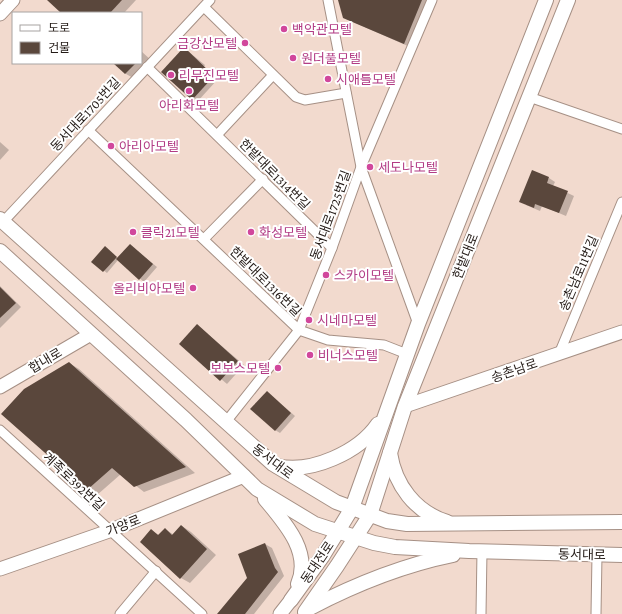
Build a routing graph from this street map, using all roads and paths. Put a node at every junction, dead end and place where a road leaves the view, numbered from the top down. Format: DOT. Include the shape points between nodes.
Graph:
graph roads {
  1 [pos="13,0"];
  2 [pos="210,0"];
  3 [pos="328,0"];
  4 [pos="432,0"];
  5 [pos="545,0"];
  6 [pos="568,0"];
  7 [pos="204,7"];
  8 [pos="0,14"];
  9 [pos="147,67"];
  10 [pos="273,74"];
  11 [pos="346,93"];
  12 [pos="529,97"];
  13 [pos="622,129"];
  14 [pos="88,130"];
  15 [pos="217,135"];
  16 [pos="362,167"];
  17 [pos="263,179"];
  18 [pos="622,202"];
  19 [pos="2,220"];
  20 [pos="204,239"];
  21 [pos="332,248"];
  22 [pos="0,251"];
  23 [pos="418,324"];
  24 [pos="299,330"];
  25 [pos="622,332"];
  26 [pos="91,334"];
  27 [pos="407,354"];
  28 [pos="559,354"];
  29 [pos="0,387"];
  30 [pos="405,406"];
  31 [pos="383,417"];
  32 [pos="225,423"];
  33 [pos="0,430"];
  34 [pos="390,453"];
  35 [pos="273,464"];
  36 [pos="244,476"];
  37 [pos="257,489"];
  38 [pos="352,508"];
  39 [pos="370,515"];
  40 [pos="622,522"];
  41 [pos="457,525"];
  42 [pos="109,531"];
  43 [pos="337,532"];
  44 [pos="355,538"];
  45 [pos="476,551"];
  46 [pos="597,555"];
  47 [pos="622,555"];
  48 [pos="0,569"];
  49 [pos="156,571"];
  50 [pos="291,600"];
  51 [pos="304,613"];
  52 [pos="120,614"];
  53 [pos="202,614"];
  54 [pos="280,614"];
  55 [pos="480,614"];
  56 [pos="596,614"];
  1 -- 8 [label="street"];
  2 -- 7 [label="street, 동서대로1705번길"];
  3 -- 11 [label="street"];
  4 -- 16 [label="street, 동서대로1725번길"];
  5 -- 23 [label="main road, 한밭대로"];
  6 -- 12 [label="main road, 한밭대로"];
  7 -- 9 [label="street, 동서대로1705번길"];
  7 -- 10 [label="street"];
  9 -- 14 [label="street, 동서대로1705번길"];
  9 -- 15 [label="street, 한밭대로1314번길"];
  10 -- 11 [label="street" via="301,100"];
  10 -- 15 [label="street"];
  11 -- 16 [label="street"];
  12 -- 13 [label="street"];
  12 -- 30 [label="main road, 한밭대로"];
  14 -- 19 [label="street, 동서대로1705번길"];
  14 -- 20 [label="street, 한밭대로1316번길"];
  15 -- 17 [label="street, 한밭대로1314번길"];
  16 -- 21 [label="street, 동서대로1725번길"];
  16 -- 23 [label="street"];
  17 -- 20 [label="street"];
  17 -- 21 [label="street, 한밭대로1314번길"];
  18 -- 28 [label="street, 송촌남로11번길"];
  19 -- 32 [label="main road, 동서대로"];
  20 -- 24 [label="street, 한밭대로1316번길"];
  21 -- 24 [label="street, 동서대로1725번길"];
  22 -- 26 [label="main road, 동서대로"];
  23 -- 27 [label="main road, 한밭대로"];
  24 -- 27 [label="street, 한밭대로1316번길" via="328,340 384,345"];
  24 -- 32 [label="street, 동서대로1725번길"];
  25 -- 28 [label="street, 송촌남로"];
  26 -- 29 [label="street, 합내로"];
  26 -- 36 [label="main road, 동서대로"];
  27 -- 31 [label="main road, 한밭대로"];
  28 -- 30 [label="street, 송촌남로"];
  30 -- 34 [label="main road, 한밭대로"];
  31 -- 35 [label="main road" via="375,430 363,440 328,460 298,468"];
  31 -- 38 [label="main road, 한밭대로"];
  32 -- 35 [label="main road, 동서대로"];
  33 -- 42 [label="street, 계족로392번길"];
  34 -- 39 [label="main road, 한밭대로"];
  34 -- 41 [label="main road" via="398,480 412,500 434,517"];
  35 -- 38 [label="main road, 동서대로" via="321,495"];
  36 -- 37 [label="main road, 동서대로"];
  36 -- 42 [label="street, 가양로"];
  37 -- 43 [label="main road, 동서대로" via="308,520"];
  37 -- 50 [label="main road" via="289,530 302,558 301,574"];
  38 -- 39 [label="main road, 동서대로"];
  38 -- 43 [label="main road, 동대전로"];
  39 -- 41 [label="main road, 동서대로" via="395,523"];
  39 -- 44 [label="main road, 동대전로"];
  40 -- 41 [label="main road, 동서대로"];
  42 -- 48 [label="street, 가양로"];
  42 -- 49 [label="street, 계족로392번길"];
  43 -- 44 [label="main road, 동서대로"];
  43 -- 50 [label="main road, 동대전로"];
  44 -- 45 [label="main road, 동서대로" via="395,547"];
  44 -- 51 [label="main road, 동대전로"];
  45 -- 46 [label="main road, 동서대로"];
  45 -- 51 [label="main road" via="421,564 337,594"];
  45 -- 55 [label="street"];
  46 -- 47 [label="main road, 동서대로"];
  46 -- 56 [label="street"];
  49 -- 52 [label="street"];
  49 -- 53 [label="street, 계족로392번길"];
  50 -- 54 [label="street, 동대전로"];
}
